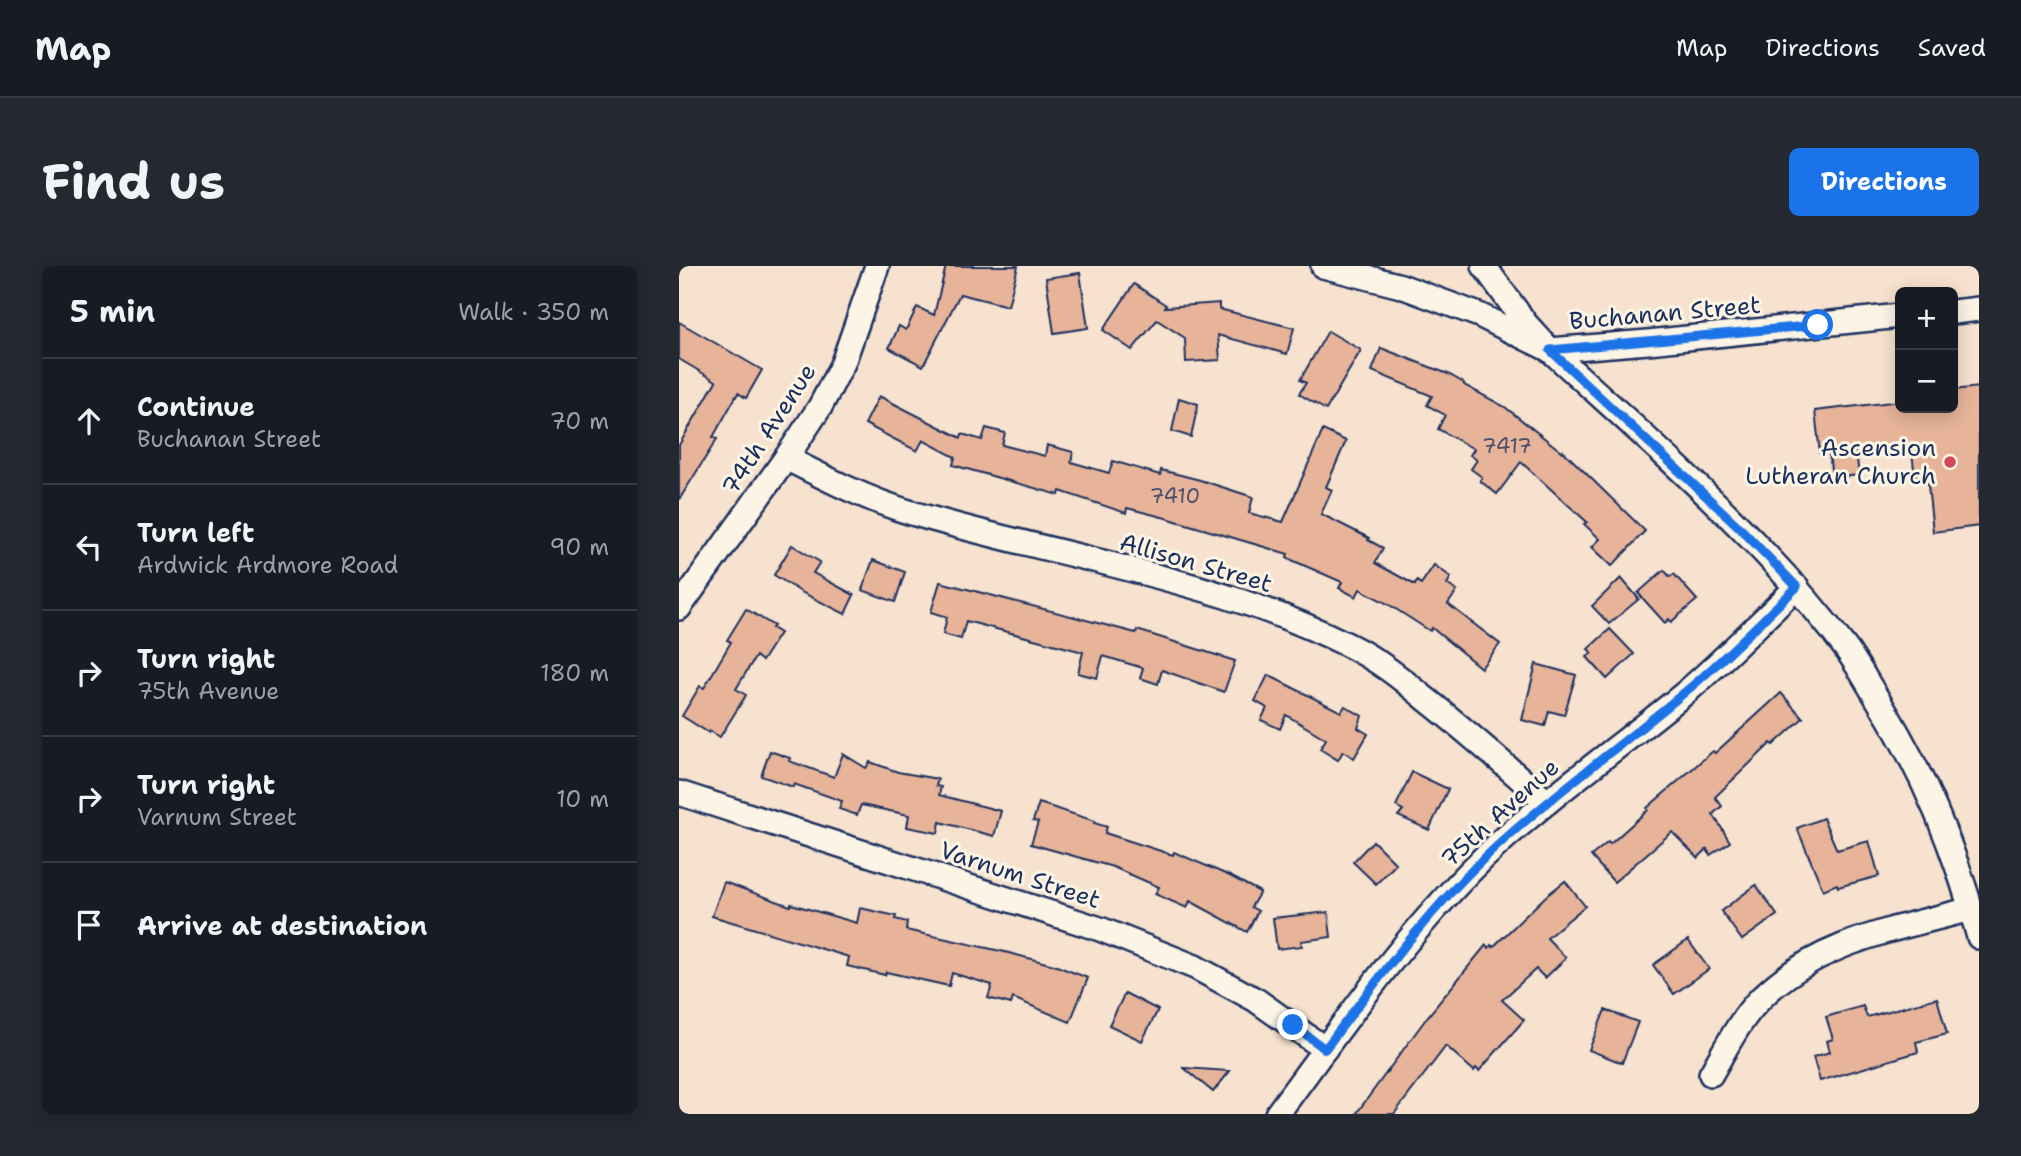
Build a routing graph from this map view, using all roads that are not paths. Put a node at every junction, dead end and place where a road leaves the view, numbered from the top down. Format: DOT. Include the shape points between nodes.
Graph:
graph roads {
  1 [pos="877,266"];
  2 [pos="1324,266"];
  3 [pos="1484,266"];
  4 [pos="1979,309"];
  5 [pos="1958,311"];
  6 [pos="1895,317"];
  7 [pos="1550,350"];
  8 [pos="786,458"];
  9 [pos="1797,587"];
  10 [pos="679,608"];
  11 [pos="679,793"];
  12 [pos="1547,802"];
  13 [pos="1971,909"];
  14 [pos="1979,937"];
  15 [pos="1325,1049"];
  16 [pos="1711,1074"];
  17 [pos="1277,1114"];
  1 -- 8 [label="street, 74th Avenue" via="843,363"];
  2 -- 7 [label="street, Buchanan Street" via="1401,286 1466,310"];
  3 -- 7 [label="street"];
  4 -- 5 [label="street"];
  6 -- 7 [label="street, Buchanan Street"];
  7 -- 9 [label="street"];
  8 -- 10 [label="street, 74th Avenue"];
  8 -- 12 [label="street, Allison Street" via="842,487 911,513 1229,597 1307,625 1391,671"];
  9 -- 12 [label="street, 75th Avenue" via="1688,690"];
  9 -- 13 [label="street" via="1849,652 1897,731 1955,855"];
  11 -- 15 [label="street, Varnum Street" via="1100,929 1195,967 1256,1000"];
  12 -- 15 [label="street, 75th Avenue" via="1452,890 1385,968"];
  13 -- 14 [label="street"];
  13 -- 16 [label="street" via="1858,939 1804,963 1760,999"];
  15 -- 17 [label="street, 75th Avenue"];
}
